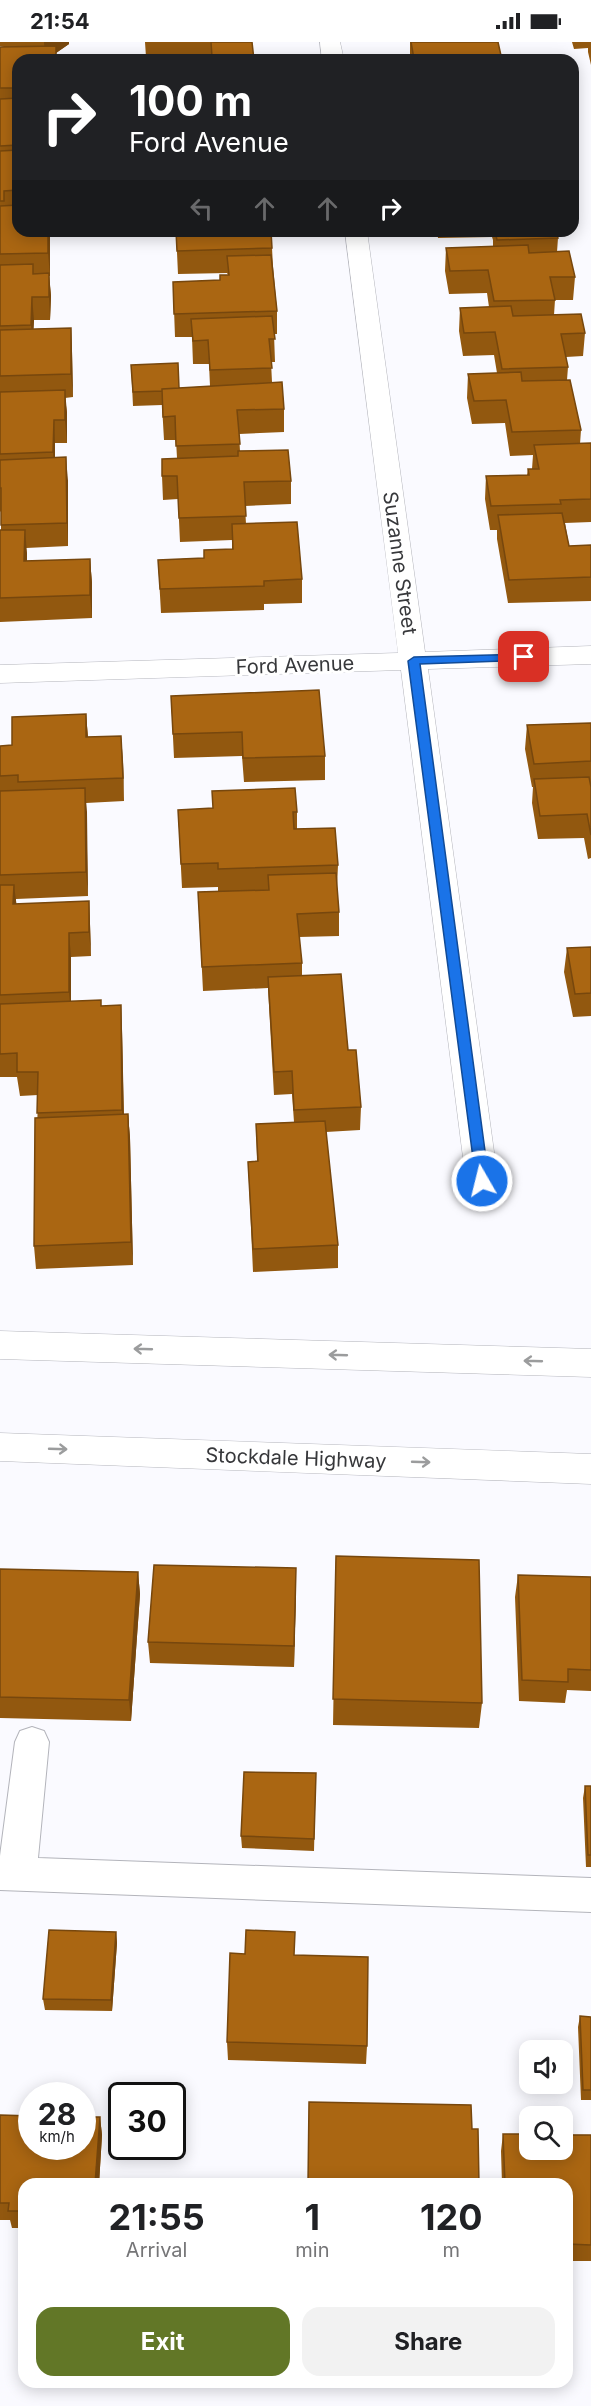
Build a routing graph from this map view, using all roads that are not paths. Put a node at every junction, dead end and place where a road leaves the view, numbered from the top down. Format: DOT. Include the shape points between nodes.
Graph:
graph roads {
  1 [pos="357,237"];
  2 [pos="591,655"];
  3 [pos="414,661"];
  4 [pos="0,674"];
  5 [pos="482,1181"];
  6 [pos="0,1345"];
  7 [pos="591,1363"];
  8 [pos="0,1447"];
  9 [pos="591,1469"];
  10 [pos="32,1742"];
  11 [pos="9,1873"];
  12 [pos="591,1895"];
  1 -- 3 [label="street, Suzanne Street"];
  2 -- 3 [label="street, Ford Avenue"];
  3 -- 4 [label="street, Ford Avenue"];
  3 -- 5 [label="street, Suzanne Street"];
  7 -- 6 [label="street, one-way"];
  8 -- 9 [label="street, Stockdale Highway, one-way"];
  10 -- 11 [label="lane"];
  11 -- 12 [label="lane"];
}
